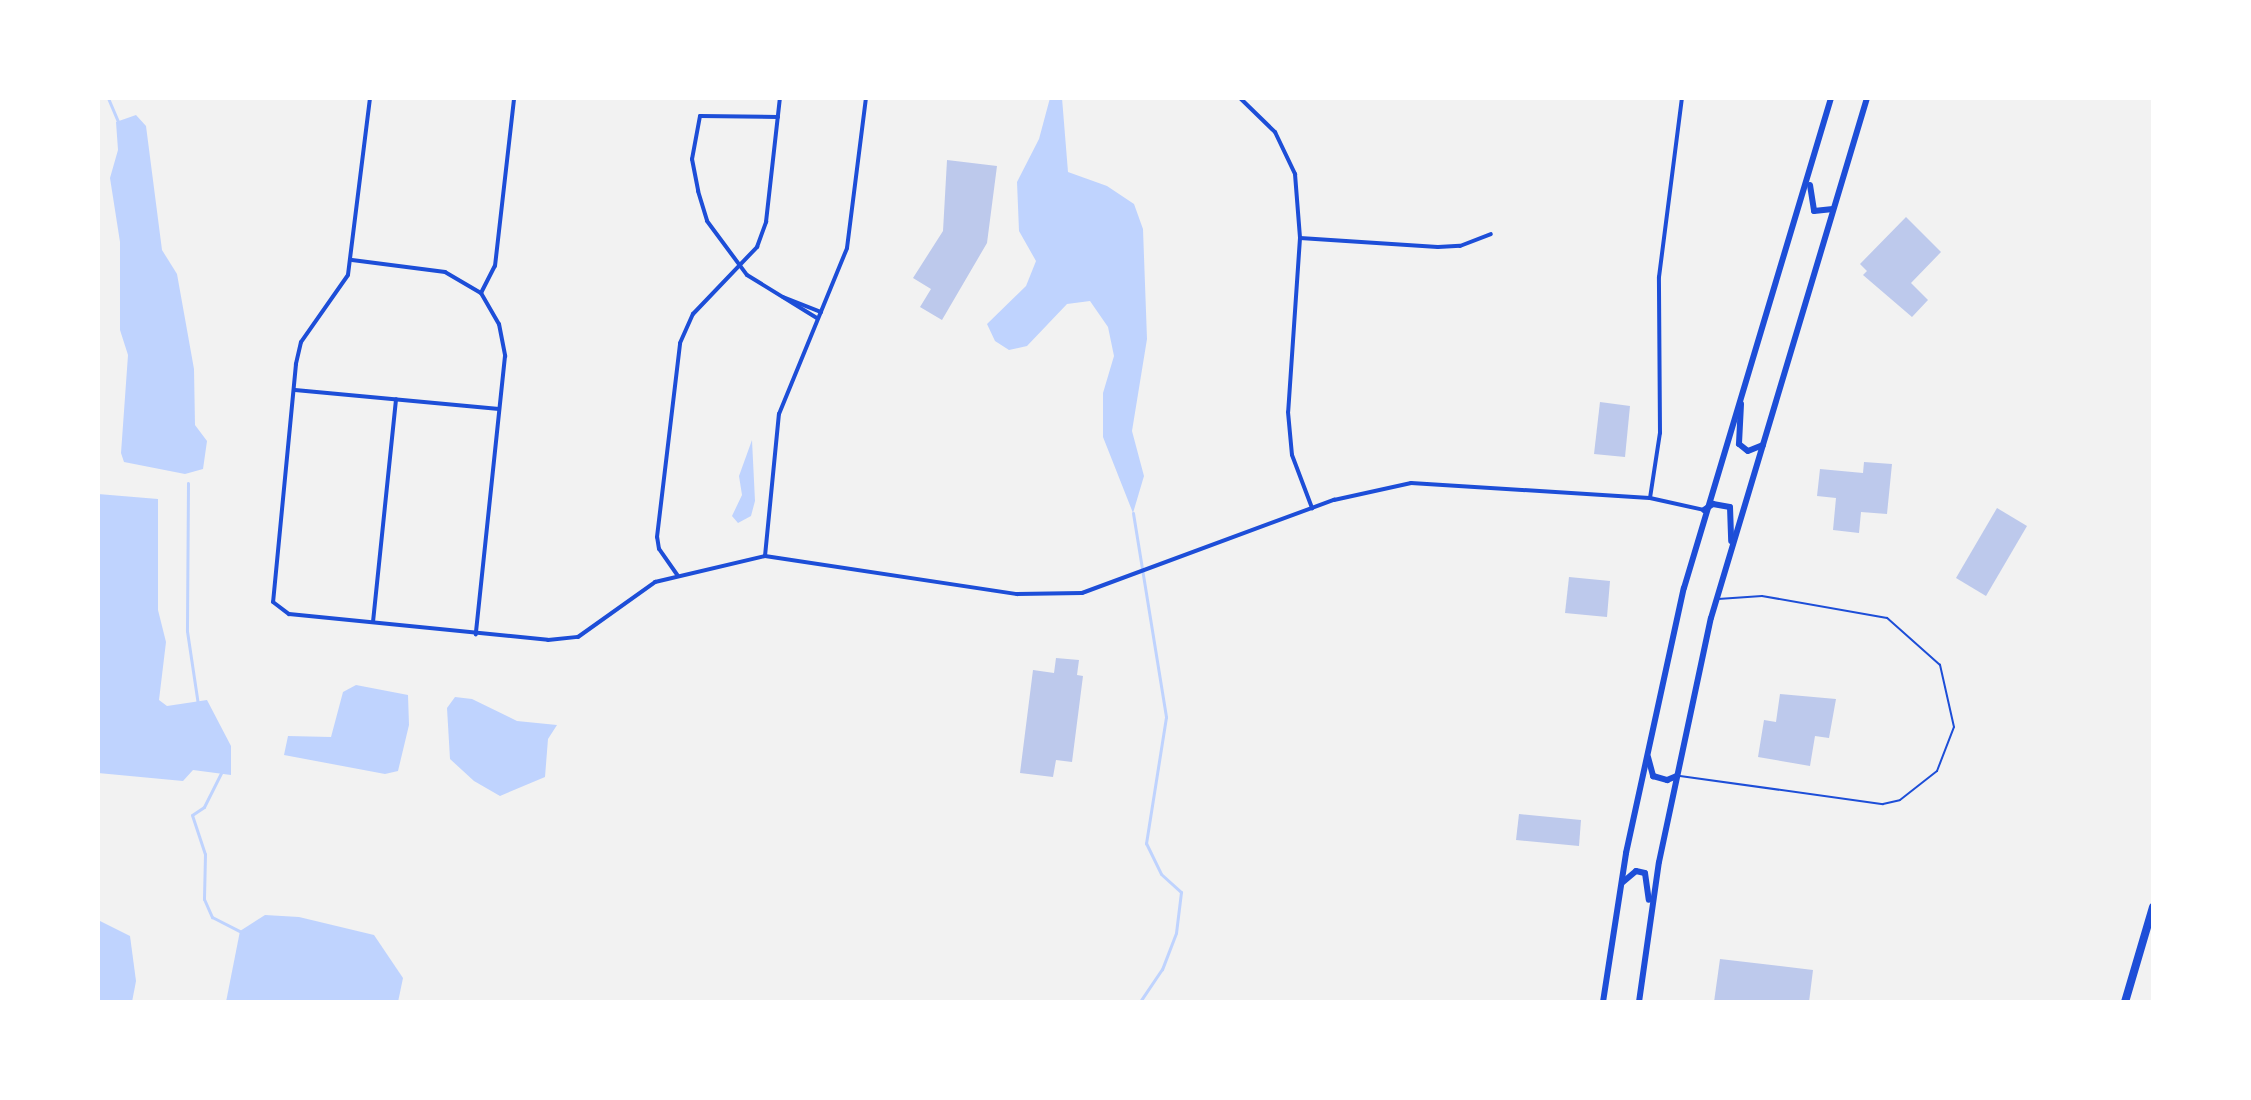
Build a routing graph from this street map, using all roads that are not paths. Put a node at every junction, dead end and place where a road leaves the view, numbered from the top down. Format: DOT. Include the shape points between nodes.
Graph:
graph roads {
  1 [pos="370,98"];
  2 [pos="514,98"];
  3 [pos="780,98"];
  4 [pos="866,98"];
  5 [pos="1240,98"];
  6 [pos="1682,98"];
  7 [pos="1831,98"];
  8 [pos="1867,98"];
  9 [pos="778,117"];
  10 [pos="1811,169"];
  11 [pos="1835,208"];
  12 [pos="1491,234"];
  13 [pos="1300,238"];
  14 [pos="352,260"];
  15 [pos="741,263"];
  16 [pos="481,293"];
  17 [pos="780,297"];
  18 [pos="821,312"];
  19 [pos="818,318"];
  20 [pos="1743,388"];
  21 [pos="294,389"];
  22 [pos="396,399"];
  23 [pos="499,409"];
  24 [pos="1763,445"];
  25 [pos="1650,498"];
  26 [pos="1312,508"];
  27 [pos="1704,510"];
  28 [pos="1731,553"];
  29 [pos="765,556"];
  30 [pos="678,576"];
  31 [pos="1717,599"];
  32 [pos="373,622"];
  33 [pos="476,634"];
  34 [pos="1647,749"];
  35 [pos="1677,776"];
  36 [pos="1620,884"];
  37 [pos="2153,907"];
  38 [pos="1648,928"];
  39 [pos="1603,1002"];
  40 [pos="1639,1002"];
  41 [pos="2125,1002"];
  1 -- 14 [label="street"];
  2 -- 16 [label="street" via="495,266"];
  3 -- 9 [label="street"];
  4 -- 18 [label="street" via="854,215 847,248"];
  5 -- 13 [label="street" via="1289,153 1299,196"];
  6 -- 25 [label="street" via="1659,277 1660,433"];
  7 -- 10 [label="main road"];
  8 -- 11 [label="main road"];
  9 -- 15 [label="street" via="766,222 757,247"];
  9 -- 15 [label="street" via="700,116 692,159 698,191 707,221"];
  10 -- 11 [label="main road" via="1810,207 1819,214"];
  10 -- 20 [label="main road"];
  11 -- 24 [label="main road"];
  12 -- 13 [label="street" via="1438,247"];
  13 -- 26 [label="street" via="1288,412 1292,455"];
  14 -- 16 [label="street" via="437,269"];
  14 -- 21 [label="street" via="348,275 301,342"];
  15 -- 17 [label="street" via="747,275"];
  15 -- 30 [label="street" via="693,314 680,343 657,537"];
  16 -- 23 [label="street" via="504,343"];
  17 -- 18 [label="street"];
  17 -- 19 [label="street"];
  18 -- 19 [label="street"];
  19 -- 29 [label="street" via="779,414"];
  20 -- 24 [label="main road" via="1739,444 1748,451"];
  20 -- 27 [label="main road"];
  21 -- 22 [label="street"];
  21 -- 32 [label="street" via="273,602 289,614"];
  22 -- 23 [label="street"];
  22 -- 32 [label="street"];
  23 -- 33 [label="street"];
  24 -- 28 [label="main road"];
  25 -- 26 [label="street" via="1423,482 1373,488"];
  25 -- 27 [label="street"];
  26 -- 29 [label="street" via="1082,593 1032,596"];
  27 -- 28 [label="main road" via="1713,504 1730,507"];
  27 -- 34 [label="main road"];
  28 -- 31 [label="main road"];
  29 -- 30 [label="street"];
  30 -- 33 [label="street" via="629,596 578,637"];
  31 -- 35 [label="main road"];
  31 -- 35 [label="lane" via="1762,596 1887,618 1925,646 1940,665 1954,727 1939,767 1900,800 1868,805"];
  32 -- 33 [label="street"];
  34 -- 35 [label="main road" via="1653,776"];
  34 -- 36 [label="main road"];
  35 -- 38 [label="main road"];
  36 -- 38 [label="main road" via="1636,871 1649,876"];
  36 -- 39 [label="main road"];
  37 -- 41 [label="highway"];
  38 -- 40 [label="main road"];
}
